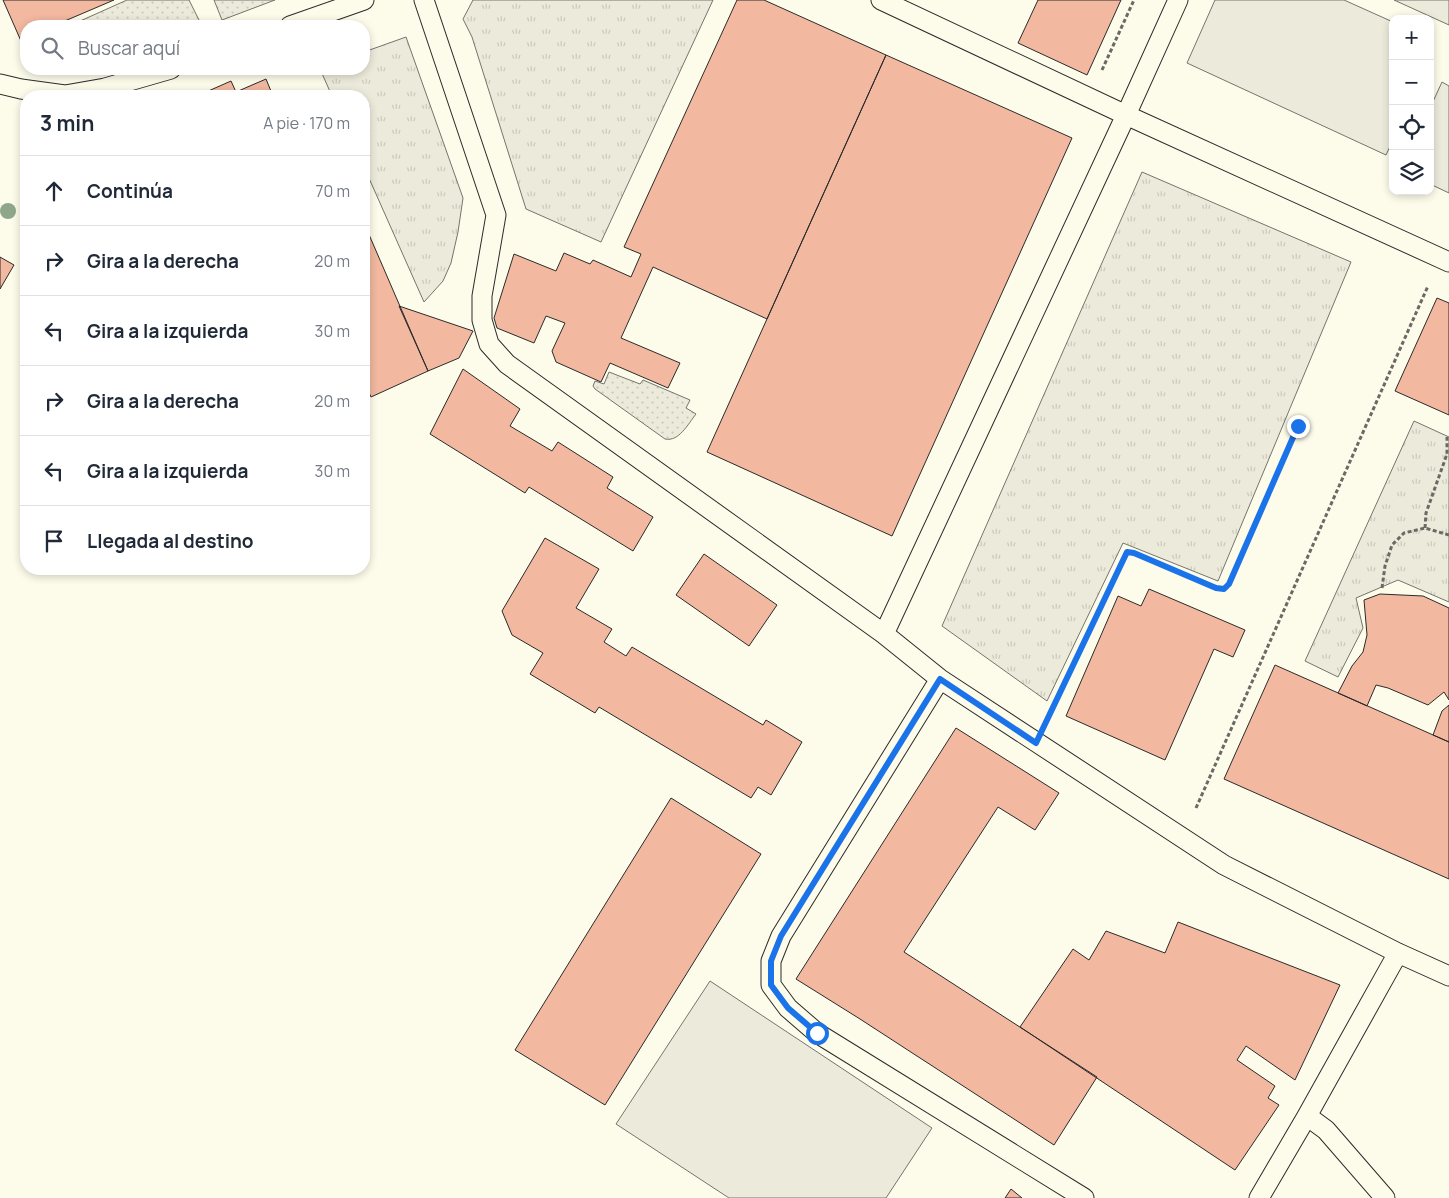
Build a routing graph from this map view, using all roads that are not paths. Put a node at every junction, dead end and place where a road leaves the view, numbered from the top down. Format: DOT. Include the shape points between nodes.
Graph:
graph roads {
  1 [pos="364,0"];
  2 [pos="424,0"];
  3 [pos="881,0"];
  4 [pos="1178,0"];
  5 [pos="307,20"];
  6 [pos="150,75"];
  7 [pos="0,84"];
  8 [pos="28,90"];
  9 [pos="94,90"];
  10 [pos="1126,115"];
  11 [pos="1444,260"];
  12 [pos="884,634"];
  13 [pos="940,679"];
  14 [pos="1398,953"];
  15 [pos="1449,976"];
  16 [pos="1307,1116"];
  17 [pos="1084,1198"];
  18 [pos="1259,1198"];
  19 [pos="1385,1198"];
  1 -- 5 [label="lane"];
  2 -- 12 [label="lane" via="496,215 482,296 482,320 489,344 507,364"];
  3 -- 10 [label="lane"];
  4 -- 10 [label="lane"];
  6 -- 9 [label="lane"];
  7 -- 8 [label="lane"];
  10 -- 11 [label="lane"];
  10 -- 12 [label="lane"];
  12 -- 13 [label="lane"];
  13 -- 14 [label="lane" via="1224,865"];
  13 -- 17 [label="lane" via="781,936 771,961 771,985 788,1008 817,1033"];
  14 -- 15 [label="lane"];
  14 -- 16 [label="lane"];
  16 -- 18 [label="lane"];
  16 -- 19 [label="lane" via="1326,1130"];
}
